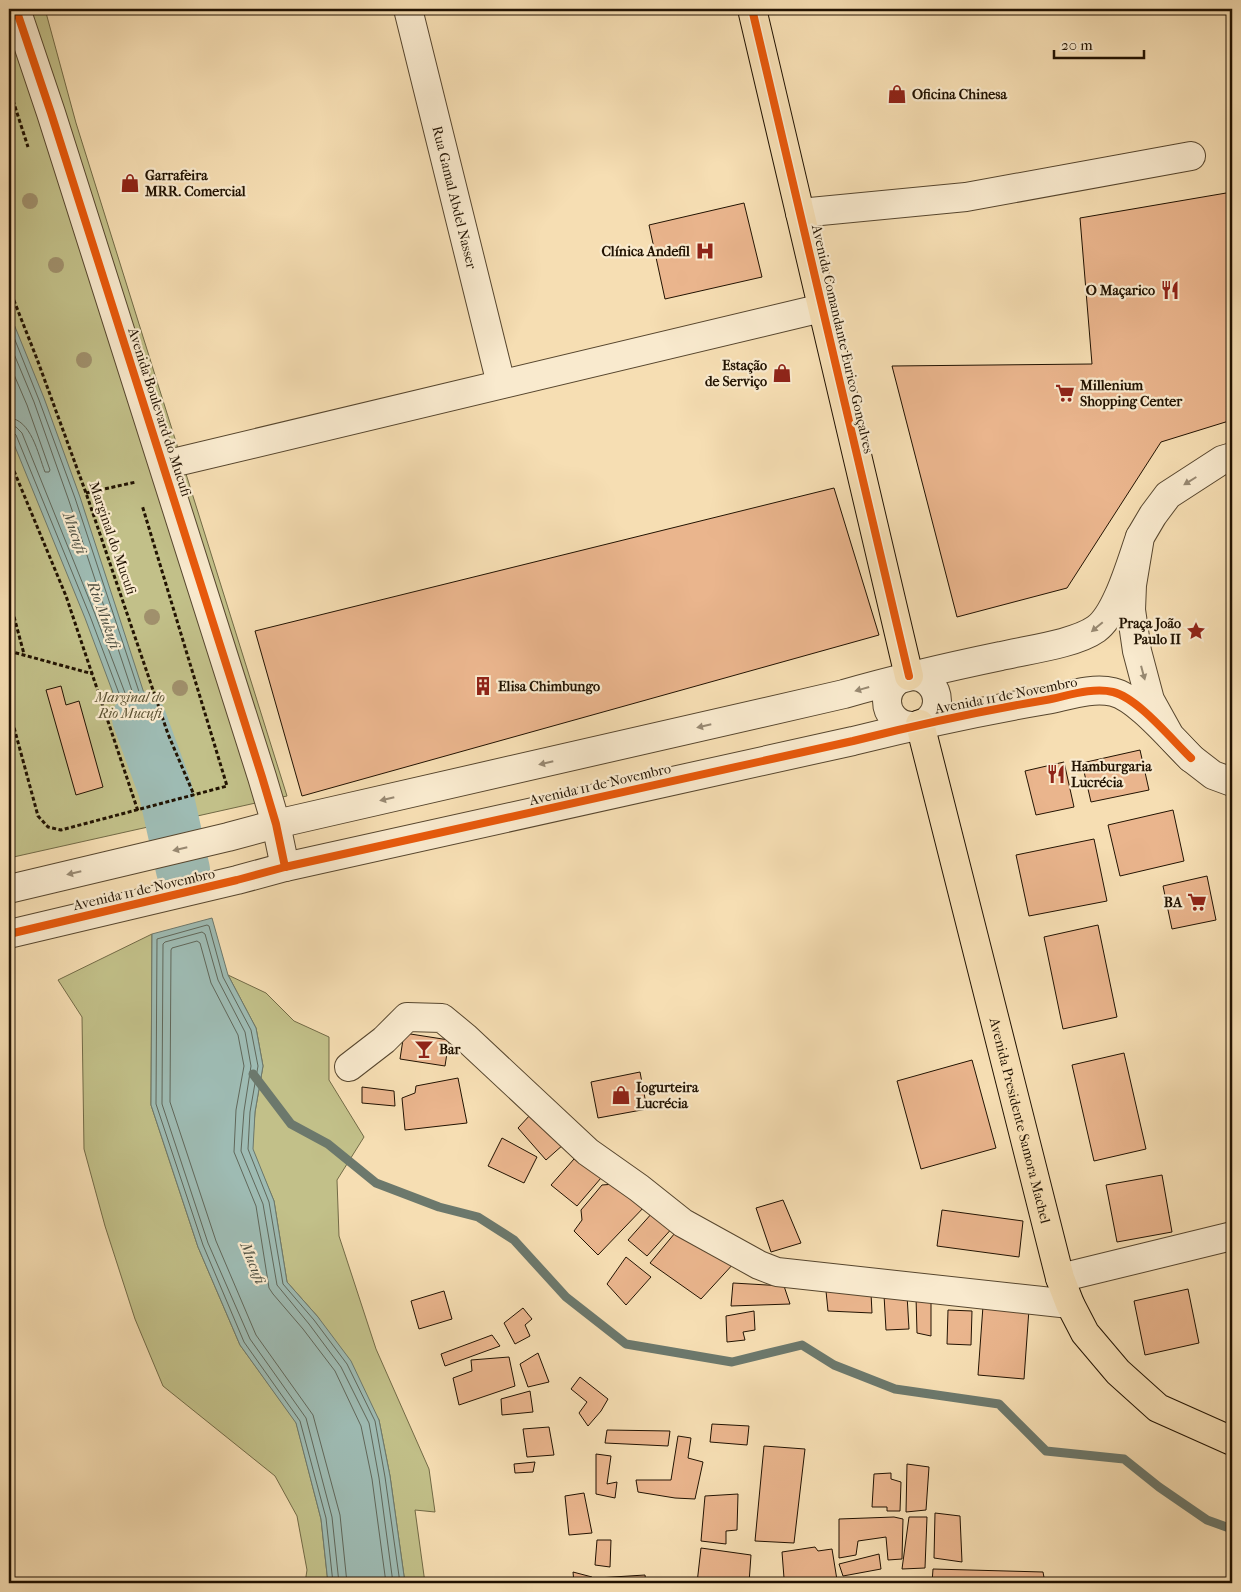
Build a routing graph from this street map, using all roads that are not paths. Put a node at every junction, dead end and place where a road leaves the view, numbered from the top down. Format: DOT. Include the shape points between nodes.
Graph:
graph roads {
  1 [pos="16,9"];
  2 [pos="408,9"];
  3 [pos="752,9"];
  4 [pos="1192,156"];
  5 [pos="800,213"];
  6 [pos="822,308"];
  7 [pos="501,384"];
  8 [pos="1232,457"];
  9 [pos="164,465"];
  10 [pos="1140,537"];
  11 [pos="909,676"];
  12 [pos="920,724"];
  13 [pos="1190,758"];
  14 [pos="1232,782"];
  15 [pos="276,824"];
  16 [pos="285,867"];
  17 [pos="9,886"];
  18 [pos="9,934"];
  19 [pos="349,1067"];
  20 [pos="1232,1236"];
  21 [pos="1060,1278"];
  22 [pos="1070,1304"];
  23 [pos="1232,1441"];
  1 -- 9 [label="street, Avenida Boulevard do Mucufi"];
  2 -- 7 [label="street, Rua Gamal Abdel Nasser"];
  3 -- 5 [label="main road, Avenida Comandante Eurico Gonçalves"];
  4 -- 5 [label="street" via="966,197"];
  5 -- 6 [label="main road, Avenida Comandante Eurico Gonçalves"];
  6 -- 7 [label="street"];
  6 -- 11 [label="main road, Avenida Comandante Eurico Gonçalves"];
  7 -- 9 [label="street"];
  8 -- 10 [label="street, one-way" via="1222,460 1168,495"];
  9 -- 15 [label="street, Avenida Boulevard do Mucufi"];
  10 -- 11 [label="street, Avenida 11 de Novembro, one-way" via="1112,611 1097,629 1028,651"];
  10 -- 13 [label="street, one-way" via="1130,610 1137,651 1150,700 1170,736"];
  11 -- 12 [label="street, Avenida 11 de Novembro" via="929,682 937,695 936,710"];
  11 -- 12 [label="street, Avenida 11 de Novembro" via="901,678 890,690 888,706 900,722 913,726"];
  11 -- 15 [label="street, Avenida 11 de Novembro, one-way" via="844,694"];
  12 -- 13 [label="street, Avenida 11 de Novembro" via="1095,691 1114,692 1135,703"];
  12 -- 16 [label="street, Avenida 11 de Novembro"];
  12 -- 21 [label="main road, Avenida Presidente Samora Machel"];
  13 -- 14 [label="street" via="1213,775"];
  15 -- 16 [label="street"];
  15 -- 17 [label="street, Avenida 11 de Novembro, one-way" via="228,838"];
  16 -- 18 [label="street, Avenida 11 de Novembro"];
  19 -- 22 [label="street" via="407,1017 442,1018 588,1152 683,1223 759,1265 777,1272"];
  20 -- 21 [label="street"];
  21 -- 22 [label="main road, Avenida Presidente Samora Machel"];
  22 -- 23 [label="main road, Avenida Presidente Samora Machel" via="1085,1333 1118,1372 1158,1408"];
}
